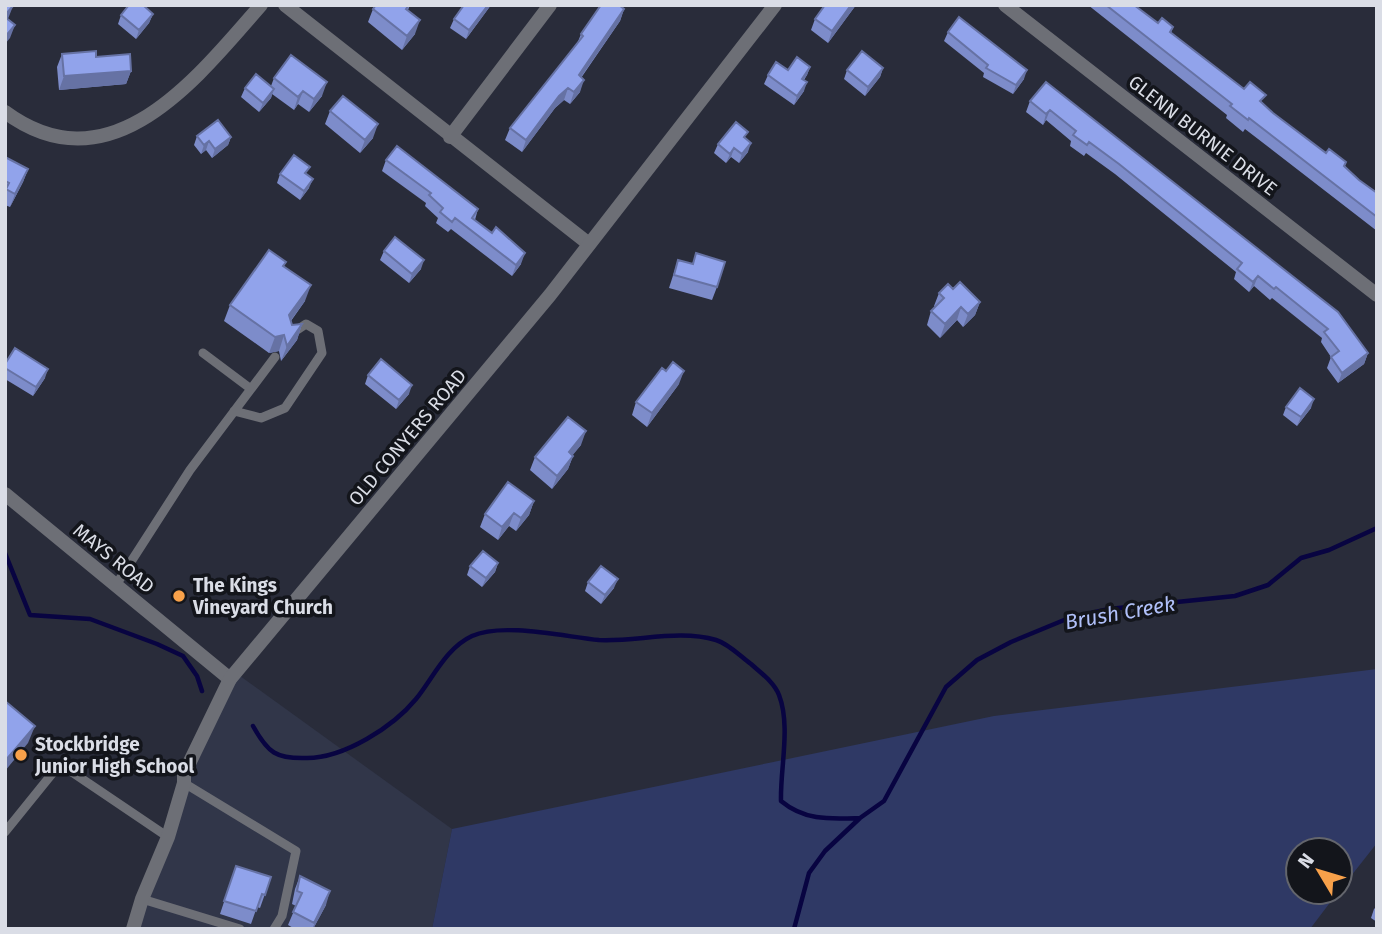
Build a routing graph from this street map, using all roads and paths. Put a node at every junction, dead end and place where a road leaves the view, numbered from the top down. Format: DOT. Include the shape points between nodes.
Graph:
graph roads {
  1 [pos="261,5"];
  2 [pos="285,5"];
  3 [pos="550,5"];
  4 [pos="775,5"];
  5 [pos="1005,5"];
  6 [pos="5,111"];
  7 [pos="450,137"];
  8 [pos="589,244"];
  9 [pos="1377,295"];
  10 [pos="290,335"];
  11 [pos="203,353"];
  12 [pos="275,357"];
  13 [pos="251,389"];
  14 [pos="234,411"];
  15 [pos="5,494"];
  16 [pos="116,585"];
  17 [pos="230,679"];
  18 [pos="184,783"];
  19 [pos="5,832"];
  20 [pos="168,837"];
  21 [pos="142,899"];
  22 [pos="133,929"];
  23 [pos="240,929"];
  24 [pos="274,929"];
  1 -- 6 [label="street" via="171,103 126,130 66,140"];
  2 -- 7 [label="street"];
  3 -- 7 [label="street"];
  4 -- 8 [label="street, OLD CONYERS ROAD"];
  5 -- 9 [label="street, GLENN BURNIE DRIVE"];
  7 -- 8 [label="street"];
  8 -- 17 [label="street, OLD CONYERS ROAD"];
  10 -- 14 [label="lane" via="306,324 318,331 322,353 285,408 261,418"];
  11 -- 13 [label="lane"];
  12 -- 13 [label="lane"];
  13 -- 14 [label="lane"];
  14 -- 16 [label="lane"];
  15 -- 16 [label="street, MAYS ROAD"];
  16 -- 17 [label="street, MAYS ROAD"];
  17 -- 18 [label="street, OLD CONYERS ROAD" via="184,774"];
  18 -- 20 [label="street, OLD CONYERS ROAD"];
  18 -- 24 [label="lane" via="296,851 282,916"];
  19 -- 20 [label="lane" via="60,764"];
  20 -- 21 [label="street, OLD CONYERS ROAD"];
  21 -- 22 [label="street, OLD CONYERS ROAD"];
  21 -- 23 [label="lane"];
}
